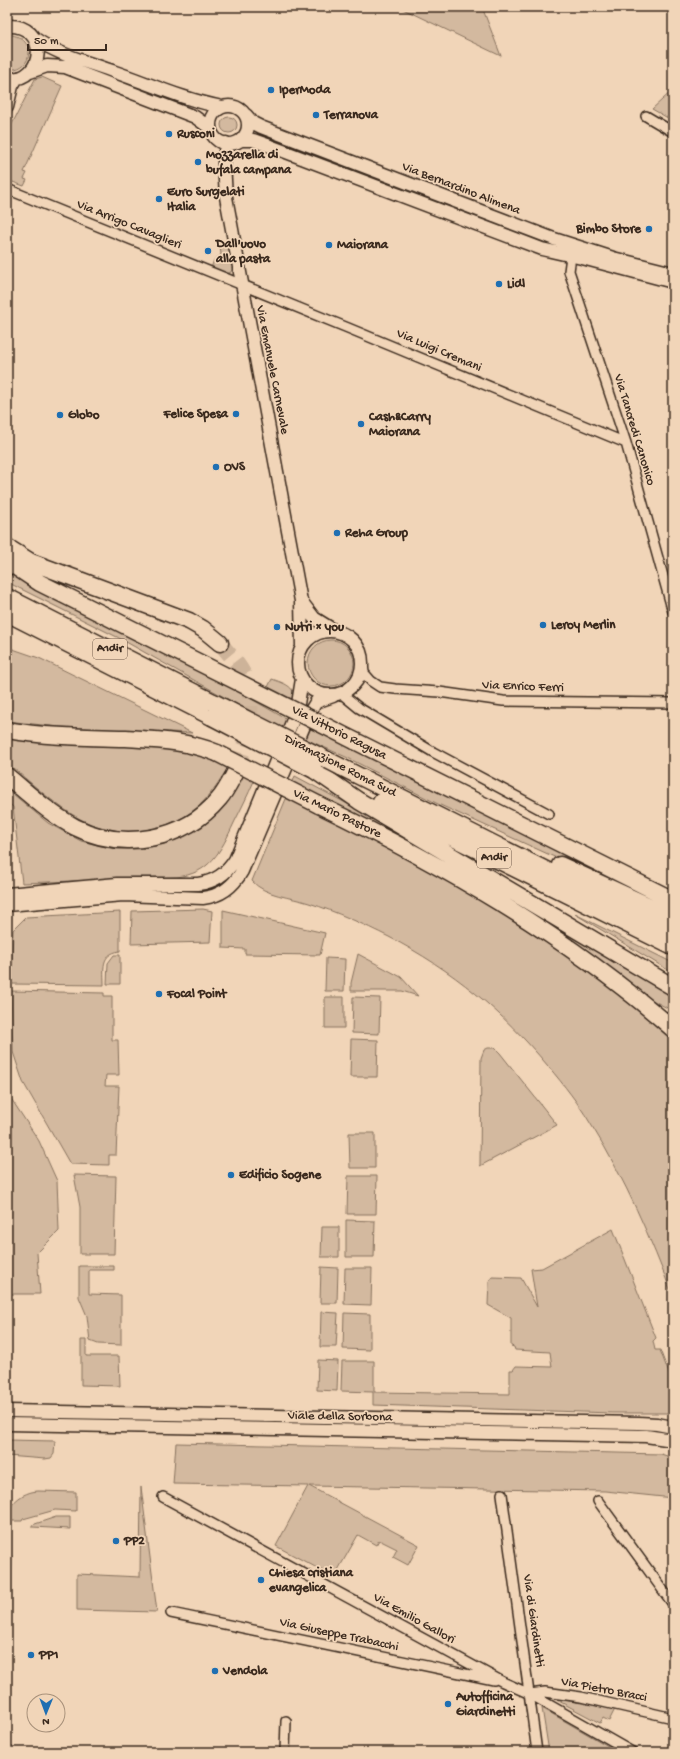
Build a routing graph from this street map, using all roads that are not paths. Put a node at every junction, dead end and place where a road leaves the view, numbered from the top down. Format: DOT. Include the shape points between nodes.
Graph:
graph roads {
  1 [pos="7,26"];
  2 [pos="34,38"];
  3 [pos="30,72"];
  4 [pos="12,79"];
  5 [pos="7,107"];
  6 [pos="222,107"];
  7 [pos="246,115"];
  8 [pos="646,116"];
  9 [pos="210,128"];
  10 [pos="673,132"];
  11 [pos="241,140"];
  12 [pos="226,144"];
  13 [pos="7,189"];
  14 [pos="571,256"];
  15 [pos="673,273"];
  16 [pos="673,282"];
  17 [pos="241,285"];
  18 [pos="626,443"];
  19 [pos="7,547"];
  20 [pos="7,561"];
  21 [pos="7,597"];
  22 [pos="301,601"];
  23 [pos="673,612"];
  24 [pos="7,613"];
  25 [pos="335,631"];
  26 [pos="220,643"];
  27 [pos="302,647"];
  28 [pos="363,663"];
  29 [pos="302,679"];
  30 [pos="338,695"];
  31 [pos="673,703"];
  32 [pos="212,710"];
  33 [pos="7,730"];
  34 [pos="314,770"];
  35 [pos="236,771"];
  36 [pos="7,776"];
  37 [pos="549,814"];
  38 [pos="447,819"];
  39 [pos="7,894"];
  40 [pos="673,900"];
  41 [pos="7,905"];
  42 [pos="673,917"];
  43 [pos="673,934"];
  44 [pos="673,947"];
  45 [pos="673,987"];
  46 [pos="633,994"];
  47 [pos="673,1016"];
  48 [pos="673,1029"];
  49 [pos="7,1411"];
  50 [pos="7,1424"];
  51 [pos="673,1427"];
  52 [pos="673,1440"];
  53 [pos="502,1494"];
  54 [pos="163,1497"];
  55 [pos="598,1501"];
  56 [pos="673,1604"];
  57 [pos="171,1613"];
  58 [pos="503,1682"];
  59 [pos="530,1694"];
  60 [pos="673,1718"];
  61 [pos="286,1721"];
  62 [pos="285,1752"];
  63 [pos="537,1752"];
  64 [pos="632,1752"];
  1 -- 2 [label="street" via="24,29"];
  2 -- 3 [label="street" via="38,55"];
  2 -- 6 [label="street" via="45,46 69,55 186,97"];
  3 -- 4 [label="street"];
  3 -- 9 [label="street" via="47,66 65,67 195,117"];
  4 -- 5 [label="street"];
  6 -- 7 [label="street" via="236,106"];
  6 -- 9 [label="street" via="214,112"];
  7 -- 11 [label="street" via="248,127"];
  7 -- 15 [label="street, Via Bernardino Alimena" via="253,124 538,233 613,258"];
  8 -- 10 [label="street"];
  9 -- 12 [label="street" via="217,139"];
  11 -- 12 [label="street"];
  11 -- 14 [label="street" via="262,143 542,249"];
  12 -- 17 [label="street, Via Emanuele Carnevale" via="225,188"];
  13 -- 17 [label="street, Via Arrigo Cavaglieri"];
  14 -- 16 [label="street"];
  14 -- 18 [label="street, Via Tancredi Canonico" via="571,277"];
  17 -- 18 [label="street, Via Luigi Cremani"];
  17 -- 22 [label="street, Via Emanuele Carnevale"];
  18 -- 23 [label="street, Via Tancredi Canonico"];
  19 -- 26 [label="highway" via="31,562 189,621"];
  20 -- 40 [label="highway, Via Vittorio Ragusa, bridge" via="40,583"];
  21 -- 32 [label="highway, Diramazione Roma Sud / A1dir"];
  22 -- 25 [label="street, Via Emanuele Carnevale" via="314,618"];
  22 -- 27 [label="street, Via Emanuele Carnevale"];
  24 -- 32 [label="highway, Diramazione Roma Sud / A1dir"];
  25 -- 27 [label="street" via="316,634"];
  25 -- 28 [label="street" via="354,641 362,654"];
  27 -- 29 [label="street" via="298,657"];
  28 -- 30 [label="street" via="357,682"];
  28 -- 31 [label="street, Via Enrico Ferri" via="364,673 371,681 380,687 395,689 503,701"];
  29 -- 30 [label="street" via="315,692"];
  29 -- 39 [label="street" via="297,710 268,784 235,860 221,876 198,884 117,884"];
  30 -- 37 [label="street" via="444,759"];
  30 -- 41 [label="street" via="316,702 310,712 242,872 226,890 203,898 123,895"];
  32 -- 34 [label="highway, Diramazione Roma Sud / A1dir, bridge"];
  32 -- 38 [label="highway, Diramazione Roma Sud / A1dir, bridge" via="341,767"];
  33 -- 46 [label="highway, Via Mario Pastore, bridge" via="48,735 176,741 217,753 395,842 493,898 552,936"];
  34 -- 44 [label="highway, A1dir"];
  34 -- 45 [label="highway" via="360,801"];
  35 -- 36 [label="highway" via="218,800 199,817 164,835 131,840 102,837 74,826"];
  38 -- 42 [label="highway" via="557,863"];
  38 -- 43 [label="highway, Diramazione Roma Sud / A1dir"];
  46 -- 47 [label="highway"];
  46 -- 48 [label="highway"];
  49 -- 51 [label="street, Viale della Sorbona" via="639,1423"];
  50 -- 52 [label="street, Viale della Sorbona" via="646,1436"];
  53 -- 59 [label="street, Via di Giardinetti"];
  54 -- 58 [label="street, Via Emilio Gallori"];
  55 -- 56 [label="street"];
  57 -- 58 [label="street, Via Giuseppe Trabacchi"];
  58 -- 59 [label="street, Via Emilio Gallori"];
  59 -- 60 [label="street, Via Pietro Bracci" via="545,1692 570,1695"];
  59 -- 63 [label="street, Via di Giardinetti"];
  59 -- 64 [label="street, Via Emilio Gallori"];
  61 -- 62 [label="street"];
}
